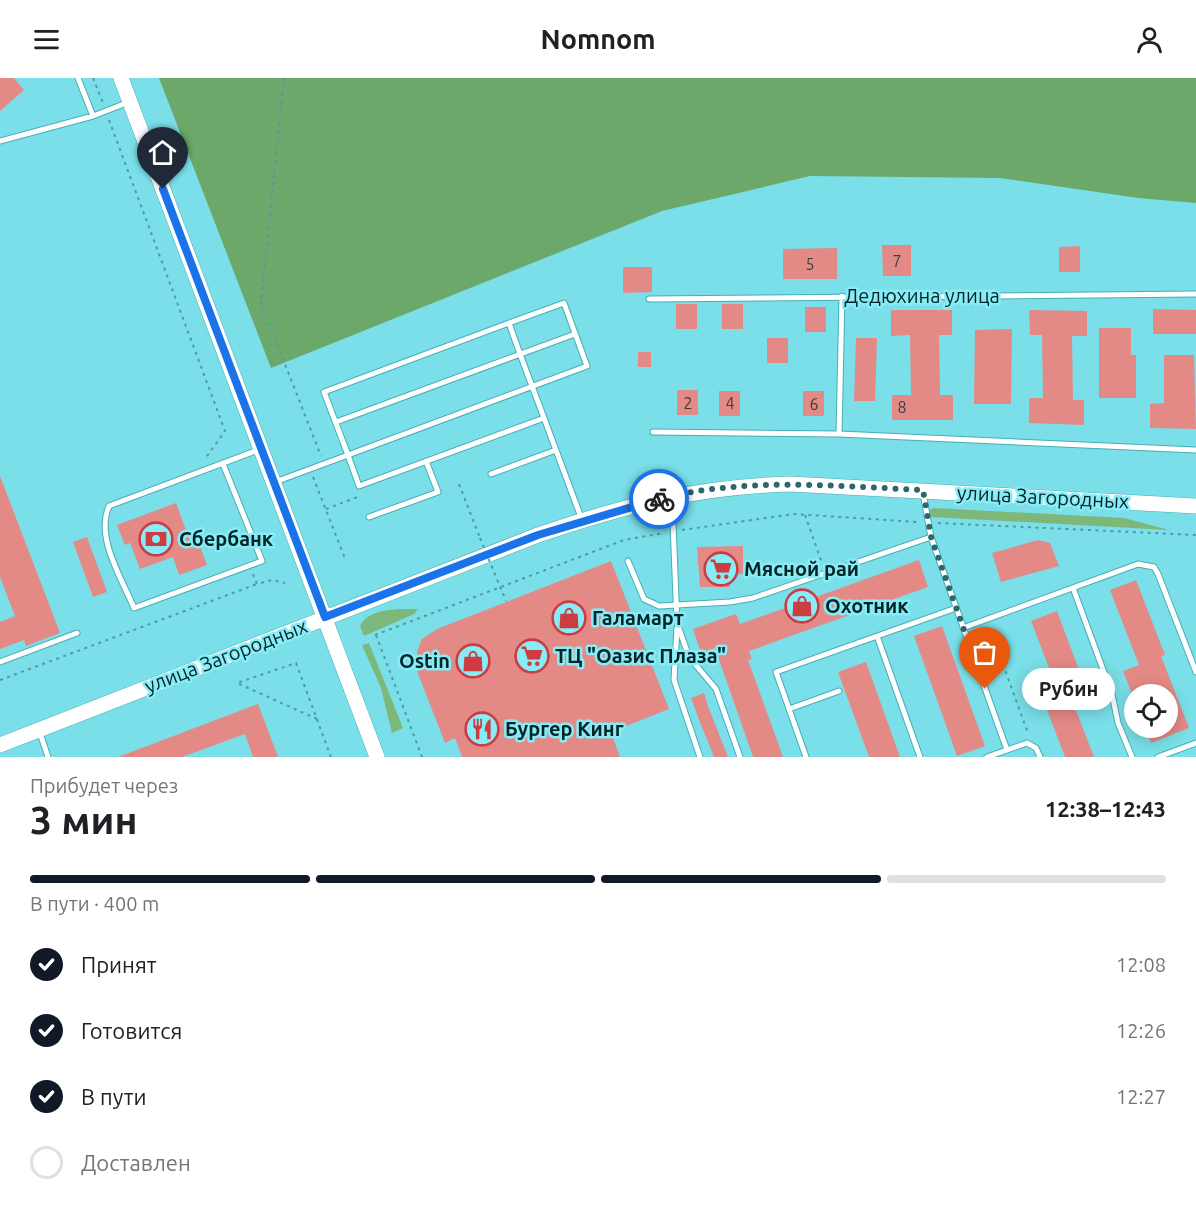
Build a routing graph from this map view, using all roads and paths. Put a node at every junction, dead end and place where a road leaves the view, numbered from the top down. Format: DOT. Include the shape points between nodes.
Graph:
graph roads {
  1 [pos="78,78"];
  2 [pos="93,78"];
  3 [pos="121,78"];
  4 [pos="284,78"];
  5 [pos="130,102"];
  6 [pos="106,111"];
  7 [pos="93,116"];
  8 [pos="0,141"];
  9 [pos="1196,294"];
  10 [pos="842,296"];
  11 [pos="649,299"];
  12 [pos="509,323"];
  13 [pos="575,334"];
  14 [pos="520,354"];
  15 [pos="532,387"];
  16 [pos="544,418"];
  17 [pos="336,422"];
  18 [pos="653,432"];
  19 [pos="839,434"];
  20 [pos="260,450"];
  21 [pos="556,450"];
  22 [pos="1196,450"];
  23 [pos="348,455"];
  24 [pos="426,461"];
  25 [pos="223,464"];
  26 [pos="324,464"];
  27 [pos="310,469"];
  28 [pos="209,470"];
  29 [pos="491,474"];
  30 [pos="273,482"];
  31 [pos="459,484"];
  32 [pos="923,490"];
  33 [pos="672,495"];
  34 [pos="1196,506"];
  35 [pos="805,515"];
  36 [pos="369,517"];
  37 [pos="582,520"];
  38 [pos="926,522"];
  39 [pos="673,532"];
  40 [pos="1196,535"];
  41 [pos="931,537"];
  42 [pos="346,561"];
  43 [pos="628,561"];
  44 [pos="249,566"];
  45 [pos="826,573"];
  46 [pos="285,583"];
  47 [pos="257,584"];
  48 [pos="1072,588"];
  49 [pos="506,602"];
  50 [pos="677,603"];
  51 [pos="956,608"];
  52 [pos="325,617"];
  53 [pos="987,619"];
  54 [pos="677,623"];
  55 [pos="963,628"];
  56 [pos="77,633"];
  57 [pos="877,636"];
  58 [pos="0,662"];
  59 [pos="1196,672"];
  60 [pos="0,680"];
  61 [pos="838,691"];
  62 [pos="789,709"];
  63 [pos="317,719"];
  64 [pos="39,730"];
  65 [pos="1196,743"];
  66 [pos="1032,744"];
  67 [pos="0,745"];
  68 [pos="1007,750"];
  69 [pos="48,757"];
  70 [pos="331,757"];
  71 [pos="377,757"];
  72 [pos="422,757"];
  73 [pos="700,757"];
  74 [pos="740,757"];
  75 [pos="806,757"];
  76 [pos="920,757"];
  77 [pos="987,757"];
  78 [pos="1040,757"];
  79 [pos="1132,757"];
  80 [pos="1158,757"];
  1 -- 7 [label="lane"];
  2 -- 6 [label="path"];
  3 -- 5 [label="main road"];
  4 -- 26 [label="path" via="261,303"];
  5 -- 6 [label="lane"];
  5 -- 20 [label="main road"];
  6 -- 7 [label="lane"];
  6 -- 28 [label="path" via="225,430 205,459"];
  7 -- 8 [label="lane"];
  9 -- 10 [label="lane, Дедюхина улица"];
  10 -- 11 [label="lane, Дедюхина улица"];
  10 -- 19 [label="lane"];
  12 -- 13 [label="lane" via="564,303"];
  12 -- 14 [label="lane"];
  12 -- 17 [label="lane" via="324,392"];
  13 -- 14 [label="lane"];
  13 -- 15 [label="lane" via="587,366"];
  14 -- 15 [label="lane"];
  14 -- 17 [label="lane"];
  15 -- 16 [label="lane"];
  15 -- 23 [label="lane"];
  16 -- 21 [label="lane"];
  16 -- 24 [label="lane"];
  17 -- 23 [label="lane"];
  18 -- 19 [label="lane"];
  19 -- 22 [label="lane"];
  20 -- 25 [label="lane"];
  20 -- 30 [label="main road"];
  21 -- 29 [label="lane"];
  21 -- 37 [label="lane"];
  23 -- 24 [label="lane" via="359,486"];
  23 -- 26 [label="lane"];
  24 -- 36 [label="lane" via="438,492"];
  25 -- 28 [label="lane"];
  25 -- 44 [label="lane" via="262,561"];
  26 -- 27 [label="lane"];
  27 -- 30 [label="lane"];
  27 -- 42 [label="path"];
  28 -- 44 [label="lane" via="109,506 103,518 106,537 134,608"];
  30 -- 52 [label="main road"];
  31 -- 49 [label="path, bridge"];
  32 -- 33 [label="main road, улица Загородных" via="759,485"];
  32 -- 34 [label="main road, улица Загородных"];
  32 -- 38 [label="lane"];
  33 -- 37 [label="main road, улица Загородных"];
  33 -- 39 [label="lane"];
  35 -- 38 [label="path"];
  35 -- 39 [label="path"];
  35 -- 45 [label="path"];
  37 -- 52 [label="main road, улица Загородных"];
  38 -- 40 [label="path"];
  38 -- 41 [label="lane"];
  39 -- 50 [label="lane"];
  39 -- 72 [label="path" via="624,540 375,635"];
  41 -- 45 [label="lane"];
  41 -- 51 [label="lane"];
  43 -- 50 [label="lane" via="645,599 659,606"];
  44 -- 47 [label="path"];
  45 -- 50 [label="lane" via="753,598"];
  46 -- 47 [label="path" via="272,580"];
  47 -- 60 [label="path"];
  48 -- 53 [label="lane"];
  48 -- 59 [label="lane" via="1138,564 1154,567"];
  48 -- 79 [label="lane"];
  50 -- 54 [label="lane"];
  51 -- 55 [label="lane"];
  51 -- 57 [label="lane"];
  52 -- 64 [label="main road, улица Загородных"];
  52 -- 71 [label="main road"];
  53 -- 55 [label="lane"];
  53 -- 66 [label="path"];
  54 -- 73 [label="lane" via="674,680"];
  54 -- 74 [label="lane" via="689,657 716,689"];
  55 -- 68 [label="lane"];
  56 -- 58 [label="lane"];
  57 -- 62 [label="lane" via="776,672"];
  57 -- 76 [label="lane"];
  61 -- 62 [label="lane"];
  62 -- 75 [label="lane"];
  63 -- 63 [label="path" via="297,710 237,683 296,663"];
  63 -- 70 [label="path"];
  64 -- 67 [label="main road, улица Загородных"];
  64 -- 69 [label="lane"];
  65 -- 80 [label="lane"];
  66 -- 68 [label="lane" via="1027,742"];
  66 -- 78 [label="lane"];
  68 -- 77 [label="lane"];
}
